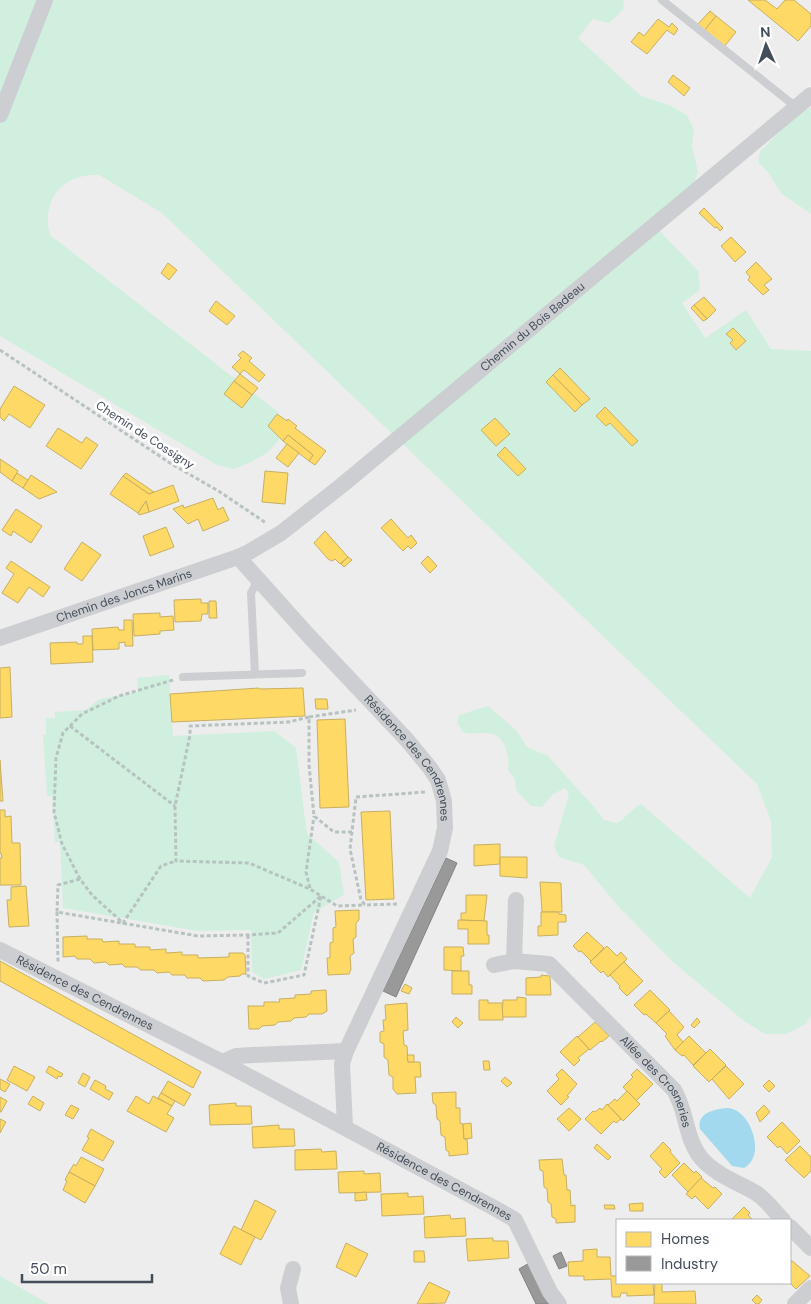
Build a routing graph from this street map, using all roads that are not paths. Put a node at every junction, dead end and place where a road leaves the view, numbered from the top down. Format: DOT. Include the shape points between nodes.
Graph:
graph roads {
  1 [pos="45,0"];
  2 [pos="662,0"];
  3 [pos="811,95"];
  4 [pos="796,108"];
  5 [pos="0,114"];
  6 [pos="243,554"];
  7 [pos="259,580"];
  8 [pos="0,638"];
  9 [pos="302,672"];
  10 [pos="255,674"];
  11 [pos="183,677"];
  12 [pos="516,900"];
  13 [pos="0,950"];
  14 [pos="514,961"];
  15 [pos="494,966"];
  16 [pos="346,1051"];
  17 [pos="222,1062"];
  18 [pos="345,1126"];
  19 [pos="782,1219"];
  20 [pos="791,1228"];
  21 [pos="811,1248"];
  22 [pos="293,1268"];
  23 [pos="811,1288"];
  24 [pos="290,1304"];
  25 [pos="559,1304"];
  26 [pos="795,1304"];
  1 -- 5 [label="street"];
  2 -- 4 [label="lane"];
  3 -- 4 [label="street, Chemin du Bois Badeau"];
  4 -- 6 [label="street, Chemin du Bois Badeau" via="418,422 281,532"];
  6 -- 7 [label="street, Résidence des Cendrennes"];
  6 -- 8 [label="street, Chemin des Joncs Marins"];
  7 -- 10 [label="lane" via="251,593"];
  7 -- 16 [label="street, Résidence des Cendrennes" via="421,756 441,790 445,815 440,851"];
  9 -- 10 [label="lane"];
  10 -- 11 [label="lane"];
  12 -- 14 [label="street"];
  13 -- 17 [label="street, Résidence des Cendrennes"];
  14 -- 15 [label="street, Allée des Crosneries"];
  14 -- 19 [label="street, Allée des Crosneries" via="549,964 674,1090 700,1157 718,1174 758,1194"];
  16 -- 17 [label="street" via="236,1056"];
  16 -- 18 [label="street, Résidence des Cendrennes" via="342,1064"];
  17 -- 18 [label="street, Résidence des Cendrennes"];
  18 -- 25 [label="street, Résidence des Cendrennes" via="515,1220"];
  20 -- 21 [label="street"];
  22 -- 24 [label="street" via="288,1288"];
  23 -- 26 [label="street"];
}
